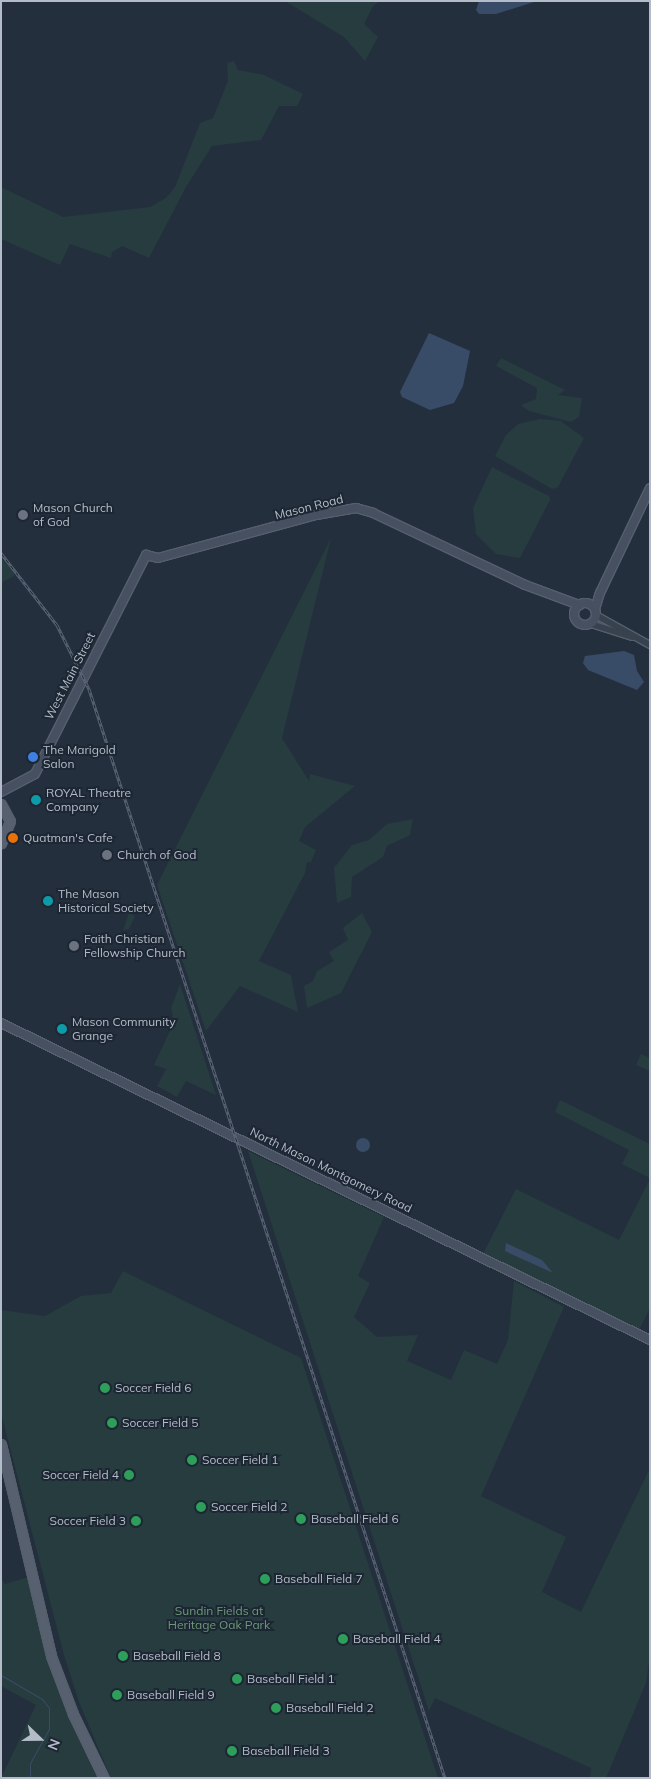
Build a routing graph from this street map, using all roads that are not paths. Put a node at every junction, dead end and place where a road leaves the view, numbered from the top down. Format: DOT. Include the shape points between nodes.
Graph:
graph roads {
  1 [pos="650,488"];
  2 [pos="620,548"];
  3 [pos="146,555"];
  4 [pos="524,585"];
  5 [pos="582,604"];
  6 [pos="596,612"];
  7 [pos="574,617"];
  8 [pos="591,624"];
  9 [pos="639,640"];
  10 [pos="650,645"];
  11 [pos="1,792"];
  12 [pos="1,804"];
  13 [pos="1,843"];
  14 [pos="1,1023"];
  15 [pos="650,1340"];
  16 [pos="1,1444"];
  17 [pos="104,1778"];
  1 -- 2 [label="main road"];
  2 -- 5 [label="main road" via="611,559 595,594"];
  2 -- 6 [label="main road"];
  3 -- 4 [label="main road, Mason Road" via="158,558 316,515 356,508 373,513"];
  3 -- 11 [label="main road, West Main Street" via="36,774"];
  4 -- 5 [label="main road, Mason Road"];
  4 -- 7 [label="main road, Mason Road" via="565,606"];
  5 -- 6 [label="main road, Mason Road"];
  5 -- 7 [label="main road"];
  6 -- 8 [label="main road"];
  6 -- 9 [label="street"];
  7 -- 8 [label="main road, Mason Road" via="582,625"];
  8 -- 9 [label="street"];
  9 -- 10 [label="street"];
  12 -- 13 [label="main road" via="10,821"];
  14 -- 15 [label="main road, North Mason Montgomery Road"];
  16 -- 17 [label="main road" via="52,1656 73,1714"];
}
